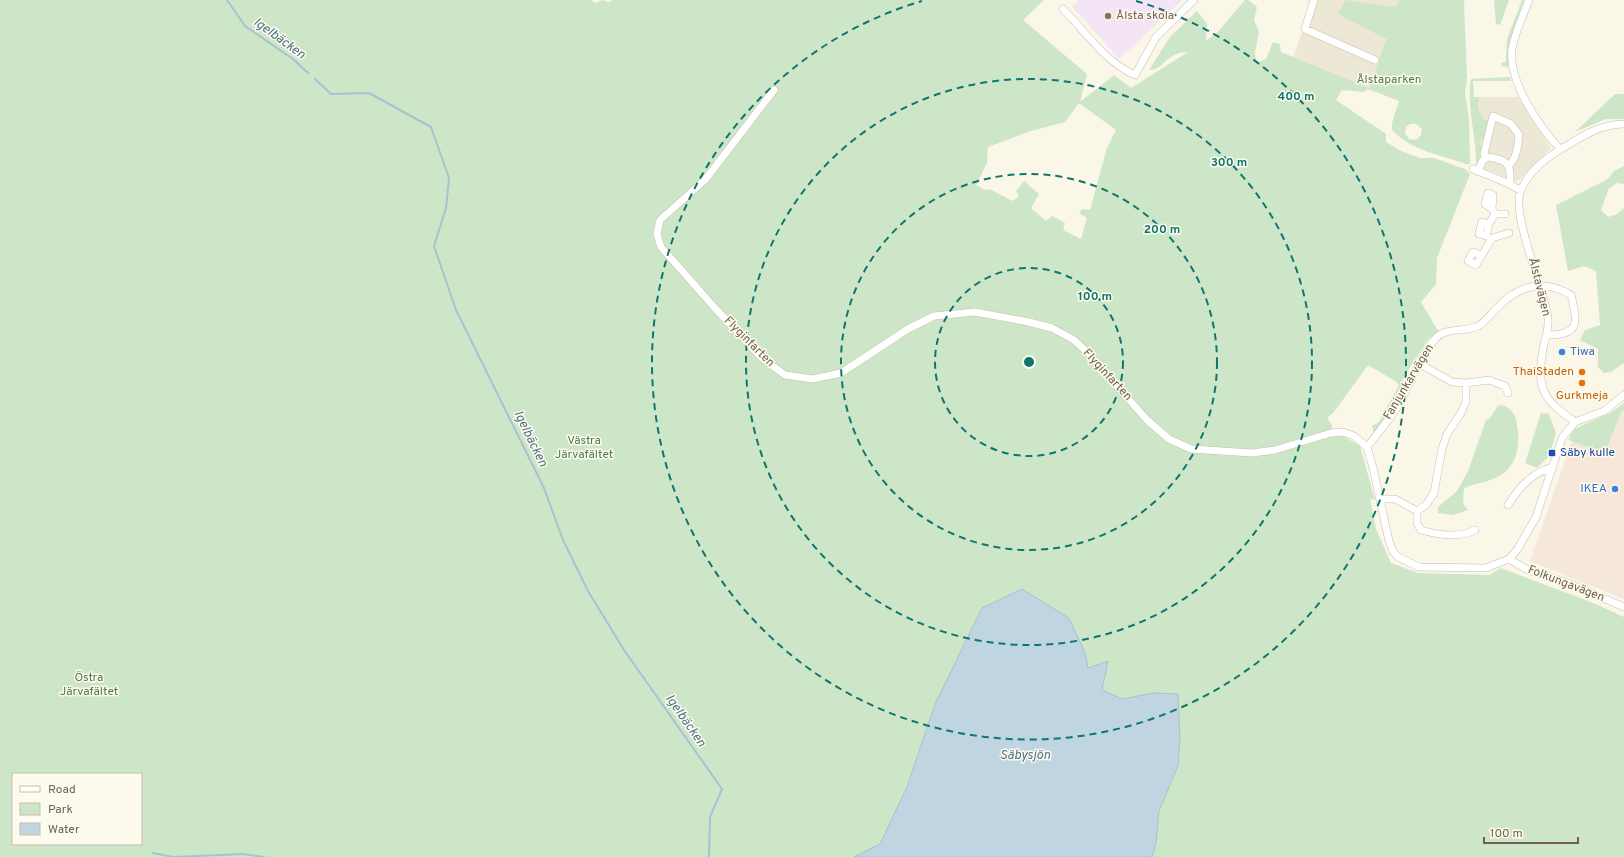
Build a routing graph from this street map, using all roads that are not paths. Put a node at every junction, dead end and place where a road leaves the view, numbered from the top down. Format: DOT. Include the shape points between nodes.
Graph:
graph roads {
  1 [pos="1194,0"];
  2 [pos="1314,0"];
  3 [pos="1529,0"];
  4 [pos="1063,9"];
  5 [pos="1375,60"];
  6 [pos="774,90"];
  7 [pos="1624,124"];
  8 [pos="1560,149"];
  9 [pos="1485,157"];
  10 [pos="1508,166"];
  11 [pos="1510,185"];
  12 [pos="1520,190"];
  13 [pos="1505,214"];
  14 [pos="1509,232"];
  15 [pos="1489,237"];
  16 [pos="1480,255"];
  17 [pos="1540,284"];
  18 [pos="1546,335"];
  19 [pos="1420,364"];
  20 [pos="1466,384"];
  21 [pos="1508,393"];
  22 [pos="1624,395"];
  23 [pos="1575,422"];
  24 [pos="1367,447"];
  25 [pos="1551,468"];
  26 [pos="1380,499"];
  27 [pos="1508,505"];
  28 [pos="1417,511"];
  29 [pos="1475,530"];
  30 [pos="1509,559"];
  31 [pos="1624,607"];
  1 -- 4 [label="street" via="1156,37 1135,75 1110,61"];
  2 -- 5 [label="street" via="1304,29"];
  3 -- 8 [label="street" via="1515,36 1512,51 1513,67 1524,98"];
  6 -- 24 [label="street, Flyginfarten" via="705,180 660,220 657,234 661,247 709,301 762,358 785,375 813,379 841,373 908,329 934,316 975,312 1052,328 1074,340 1147,420 1169,439 1191,449 1252,453 1274,450 1343,432 1354,436"];
  7 -- 8 [label="street" via="1601,127"];
  8 -- 12 [label="street" via="1539,165"];
  9 -- 10 [label="street" via="1490,156 1503,161"];
  9 -- 10 [label="street" via="1493,116 1511,124 1519,135 1516,153"];
  9 -- 11 [label="street" via="1476,170"];
  10 -- 11 [label="street"];
  11 -- 12 [label="street"];
  12 -- 17 [label="street, Ålstavägen" via="1520,212"];
  13 -- 15 [label="street" via="1493,211 1488,224"];
  14 -- 15 [label="street"];
  15 -- 16 [label="street" via="1482,256"];
  17 -- 18 [label="street, Ålstavägen" via="1548,320"];
  17 -- 18 [label="street" via="1551,285 1571,296 1576,315 1576,324 1571,331 1561,335"];
  17 -- 19 [label="street, Fanjunkarvägen" via="1523,289 1501,304 1479,326 1447,331 1436,338"];
  18 -- 23 [label="street, Ålstavägen" via="1541,373 1546,398 1553,407"];
  19 -- 20 [label="street" via="1452,382"];
  19 -- 24 [label="street, Fanjunkarvägen" via="1397,407"];
  20 -- 21 [label="street" via="1489,380 1505,386"];
  20 -- 28 [label="street" via="1466,401 1447,434 1442,449 1434,494 1426,505"];
  22 -- 23 [label="street" via="1604,411"];
  23 -- 25 [label="street" via="1562,438"];
  24 -- 26 [label="street"];
  25 -- 27 [label="street" via="1541,470 1517,492"];
  25 -- 30 [label="street" via="1536,517"];
  26 -- 28 [label="street" via="1396,499"];
  26 -- 30 [label="street" via="1393,551 1405,562 1419,567 1464,569 1486,568"];
  28 -- 29 [label="street" via="1417,523 1421,530 1435,534 1467,534"];
  30 -- 31 [label="street, Folkungavägen" via="1528,570 1568,583"];
}
